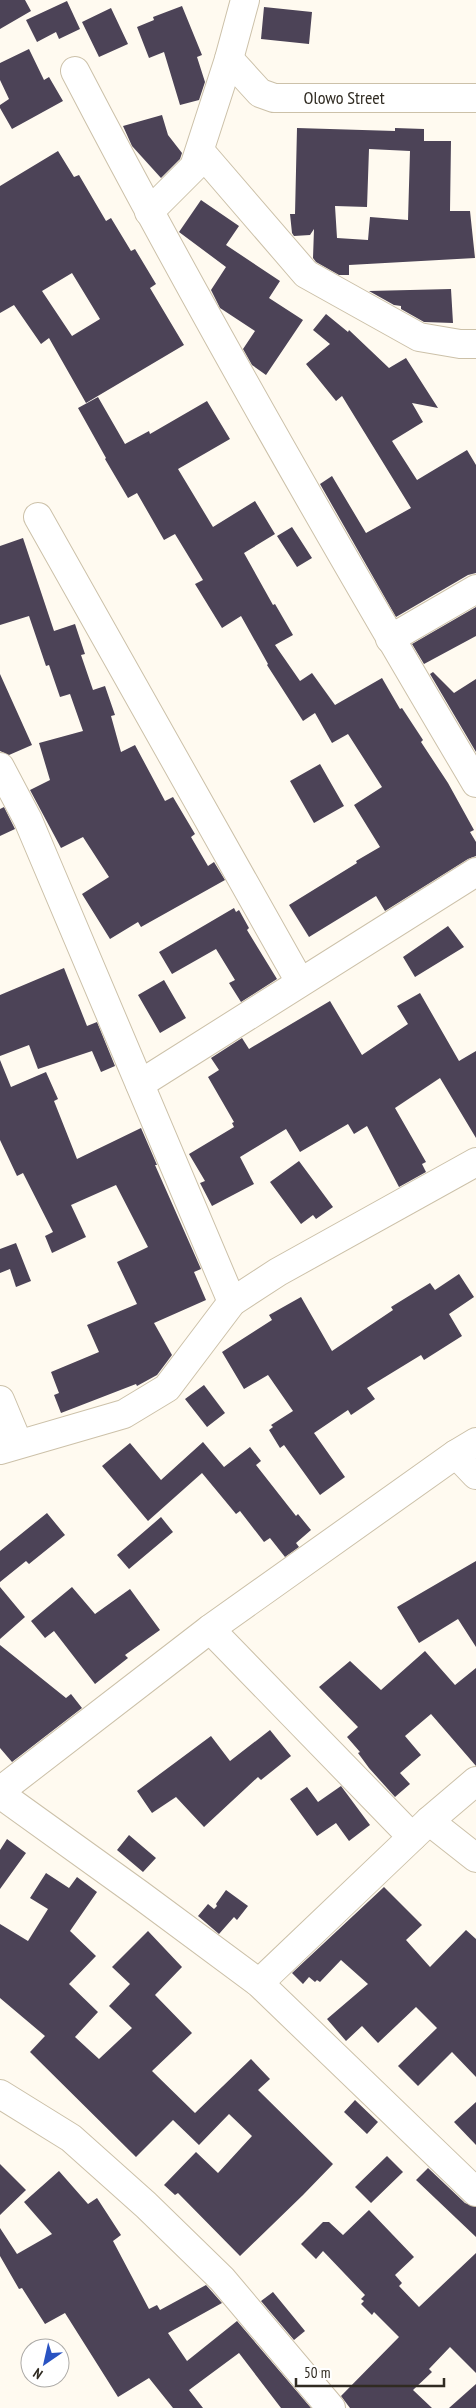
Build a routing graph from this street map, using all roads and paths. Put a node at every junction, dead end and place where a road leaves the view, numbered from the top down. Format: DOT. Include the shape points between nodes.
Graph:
graph roads {
  1 [pos="244,0"];
  2 [pos="229,59"];
  3 [pos="75,71"];
  4 [pos="476,98"];
  5 [pos="200,151"];
  6 [pos="149,212"];
  7 [pos="476,344"];
  8 [pos="38,518"];
  9 [pos="476,589"];
  10 [pos="390,638"];
  11 [pos="0,767"];
  12 [pos="476,784"];
  13 [pos="476,872"];
  14 [pos="300,982"];
  15 [pos="140,1084"];
  16 [pos="476,1162"];
  17 [pos="232,1302"];
  18 [pos="0,1400"];
  19 [pos="9,1446"];
  20 [pos="466,1448"];
  21 [pos="476,1474"];
  22 [pos="210,1630"];
  23 [pos="476,1781"];
  24 [pos="2,1801"];
  25 [pos="421,1829"];
  26 [pos="476,1858"];
  27 [pos="259,1983"];
  28 [pos="0,2094"];
  29 [pos="476,2192"];
  30 [pos="331,2408"];
  1 -- 2 [label="street"];
  2 -- 4 [label="street, Olowo Street" via="260,93 274,98"];
  2 -- 5 [label="street"];
  3 -- 6 [label="street"];
  5 -- 6 [label="street" via="194,166"];
  5 -- 7 [label="street" via="306,274 419,337"];
  6 -- 10 [label="street"];
  8 -- 14 [label="street"];
  9 -- 10 [label="street"];
  10 -- 12 [label="street"];
  11 -- 15 [label="street" via="28,820"];
  13 -- 14 [label="street"];
  14 -- 15 [label="street"];
  15 -- 17 [label="street"];
  16 -- 17 [label="street" via="278,1272"];
  17 -- 19 [label="street" via="167,1388 124,1414"];
  18 -- 19 [label="street"];
  20 -- 21 [label="street"];
  20 -- 22 [label="street"];
  22 -- 24 [label="street"];
  22 -- 25 [label="street"];
  23 -- 25 [label="street"];
  24 -- 27 [label="street" via="139,1894"];
  25 -- 26 [label="street"];
  25 -- 27 [label="street"];
  27 -- 29 [label="street"];
  28 -- 30 [label="street" via="71,2138 146,2204 222,2279"];
}
